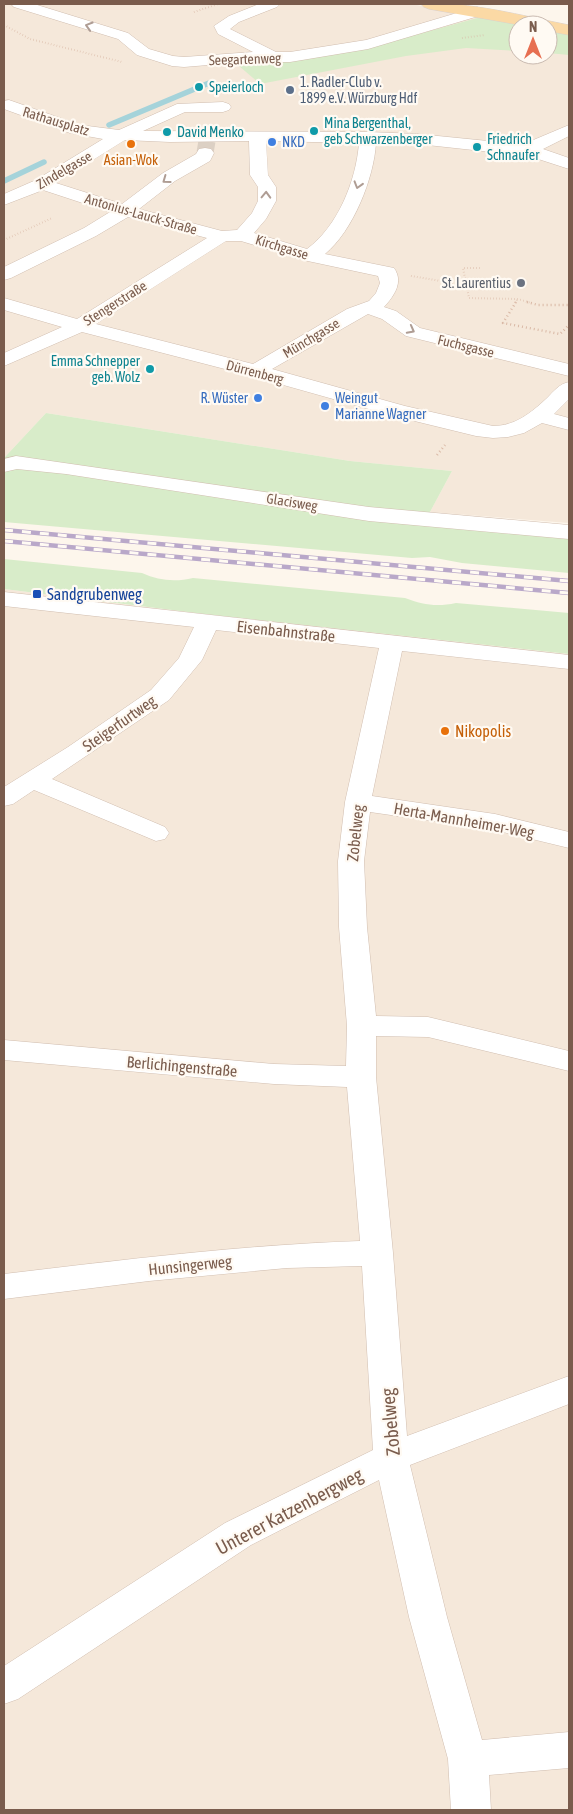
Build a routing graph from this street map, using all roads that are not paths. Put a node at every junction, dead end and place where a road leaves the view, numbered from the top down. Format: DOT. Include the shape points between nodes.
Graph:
graph roads {
  1 [pos="19,4"];
  2 [pos="272,4"];
  3 [pos="424,6"];
  4 [pos="42,12"];
  5 [pos="477,12"];
  6 [pos="456,18"];
  7 [pos="508,18"];
  8 [pos="10,22"];
  9 [pos="54,31"];
  10 [pos="134,44"];
  11 [pos="276,58"];
  12 [pos="6,102"];
  13 [pos="223,107"];
  14 [pos="4,122"];
  15 [pos="569,130"];
  16 [pos="121,135"];
  17 [pos="257,136"];
  18 [pos="368,137"];
  19 [pos="207,143"];
  20 [pos="532,151"];
  21 [pos="569,164"];
  22 [pos="42,184"];
  23 [pos="4,200"];
  24 [pos="125,211"];
  25 [pos="242,234"];
  26 [pos="222,236"];
  27 [pos="310,256"];
  28 [pos="4,274"];
  29 [pos="4,304"];
  30 [pos="368,308"];
  31 [pos="78,326"];
  32 [pos="4,360"];
  33 [pos="569,370"];
  34 [pos="256,371"];
  35 [pos="569,388"];
  36 [pos="540,416"];
  37 [pos="569,424"];
  38 [pos="8,462"];
  39 [pos="569,532"];
  40 [pos="4,599"];
  41 [pos="208,622"];
  42 [pos="392,643"];
  43 [pos="569,662"];
  44 [pos="33,780"];
  45 [pos="4,798"];
  46 [pos="358,802"];
  47 [pos="156,833"];
  48 [pos="569,840"];
  49 [pos="362,1026"];
  50 [pos="4,1050"];
  51 [pos="569,1061"];
  52 [pos="361,1077"];
  53 [pos="377,1253"];
  54 [pos="4,1287"];
  55 [pos="569,1390"];
  56 [pos="391,1457"];
  57 [pos="4,1687"];
  58 [pos="569,1750"];
  59 [pos="468,1759"];
  60 [pos="471,1810"];
  1 -- 4 [label="street, Seegartenweg"];
  2 -- 11 [label="street" via="222,26 223,32"];
  3 -- 5 [label="main road"];
  3 -- 6 [label="street"];
  4 -- 8 [label="street"];
  10 -- 4 [label="street, Seegartenweg, one-way" via="123,36"];
  5 -- 6 [label="street, Seegartenweg"];
  5 -- 7 [label="main road"];
  6 -- 11 [label="street, Seegartenweg" via="368,44"];
  9 -- 10 [label="street" via="101,44"];
  10 -- 11 [label="street, Seegartenweg" via="143,52 172,61"];
  12 -- 14 [label="street, Rathausplatz"];
  12 -- 16 [label="street, Rathausplatz" via="76,130"];
  13 -- 16 [label="street, Zindelgasse" via="183,107"];
  15 -- 20 [label="street" via="537,145"];
  16 -- 19 [label="street, Rathausplatz"];
  16 -- 22 [label="street, Zindelgasse"];
  17 -- 18 [label="street, Rathausplatz"];
  17 -- 19 [label="street, Rathausplatz"];
  25 -- 17 [label="street, Kirchgasse, one-way" via="260,215 267,201 267,187 259,175"];
  18 -- 20 [label="street, Rathausplatz"];
  18 -- 27 [label="street, one-way" via="358,188 339,227 321,250"];
  19 -- 24 [label="street, one-way" via="204,157 169,177"];
  20 -- 21 [label="street, Rathausplatz"];
  22 -- 23 [label="street, Zindelgasse"];
  22 -- 24 [label="street, Antonius-Lauck-Straße"];
  24 -- 26 [label="street, Antonius-Lauck-Straße"];
  24 -- 28 [label="street"];
  25 -- 26 [label="street, Antonius-Lauck-Straße"];
  25 -- 27 [label="street, Kirchgasse"];
  26 -- 31 [label="street, Stengerstraße"];
  27 -- 30 [label="street, Kirchgasse" via="387,272 389,283 385,294 376,305"];
  29 -- 31 [label="street, Dürrenberg"];
  30 -- 33 [label="street, Fuchsgasse, one-way" via="389,315 413,332"];
  30 -- 34 [label="street, Münchgasse" via="354,313"];
  31 -- 32 [label="street, Stengerstraße"];
  31 -- 34 [label="street, Dürrenberg"];
  34 -- 36 [label="street, Dürrenberg" via="479,430 508,431"];
  35 -- 36 [label="street"];
  36 -- 37 [label="street"];
  38 -- 39 [label="street, Glacisweg" via="369,514"];
  40 -- 41 [label="street, Eisenbahnstraße"];
  41 -- 42 [label="street, Eisenbahnstraße"];
  41 -- 44 [label="street, Steigerfurtweg" via="190,660 160,695"];
  42 -- 43 [label="street, Eisenbahnstraße"];
  42 -- 46 [label="street, Zobelweg"];
  44 -- 45 [label="street, Steigerfurtweg"];
  44 -- 47 [label="street"];
  46 -- 48 [label="street, Herta-Mannheimer-Weg" via="495,822"];
  46 -- 49 [label="street, Zobelweg" via="351,861"];
  49 -- 51 [label="street" via="428,1027"];
  49 -- 52 [label="street, Zobelweg"];
  50 -- 52 [label="street, Berlichingenstraße" via="274,1074"];
  52 -- 53 [label="street, Zobelweg"];
  53 -- 54 [label="street, Hunsingerweg" via="277,1256"];
  53 -- 56 [label="street, Zobelweg"];
  55 -- 56 [label="street, Unterer Katzenbergweg"];
  56 -- 57 [label="street, Unterer Katzenbergweg" via="238,1534"];
  56 -- 59 [label="street, Zobelweg" via="428,1617"];
  58 -- 59 [label="street"];
  59 -- 60 [label="street, Zobelweg"];
}
